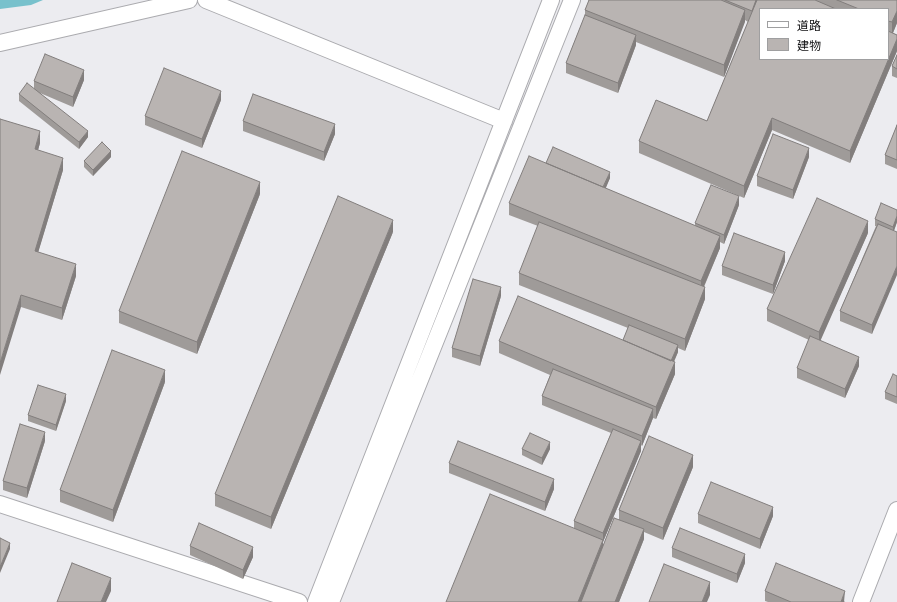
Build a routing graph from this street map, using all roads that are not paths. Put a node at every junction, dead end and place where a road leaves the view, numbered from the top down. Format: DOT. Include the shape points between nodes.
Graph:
graph roads {
  1 [pos="189,0"];
  2 [pos="206,0"];
  3 [pos="552,0"];
  4 [pos="572,0"];
  5 [pos="0,43"];
  6 [pos="504,121"];
  7 [pos="0,504"];
  8 [pos="897,510"];
  9 [pos="299,602"];
  10 [pos="316,602"];
  11 [pos="331,602"];
  12 [pos="861,602"];
  1 -- 5 [label="street"];
  2 -- 6 [label="street"];
  3 -- 6 [label="street"];
  4 -- 11 [label="street"];
  6 -- 10 [label="street"];
  7 -- 9 [label="street"];
  8 -- 12 [label="street"];
}
